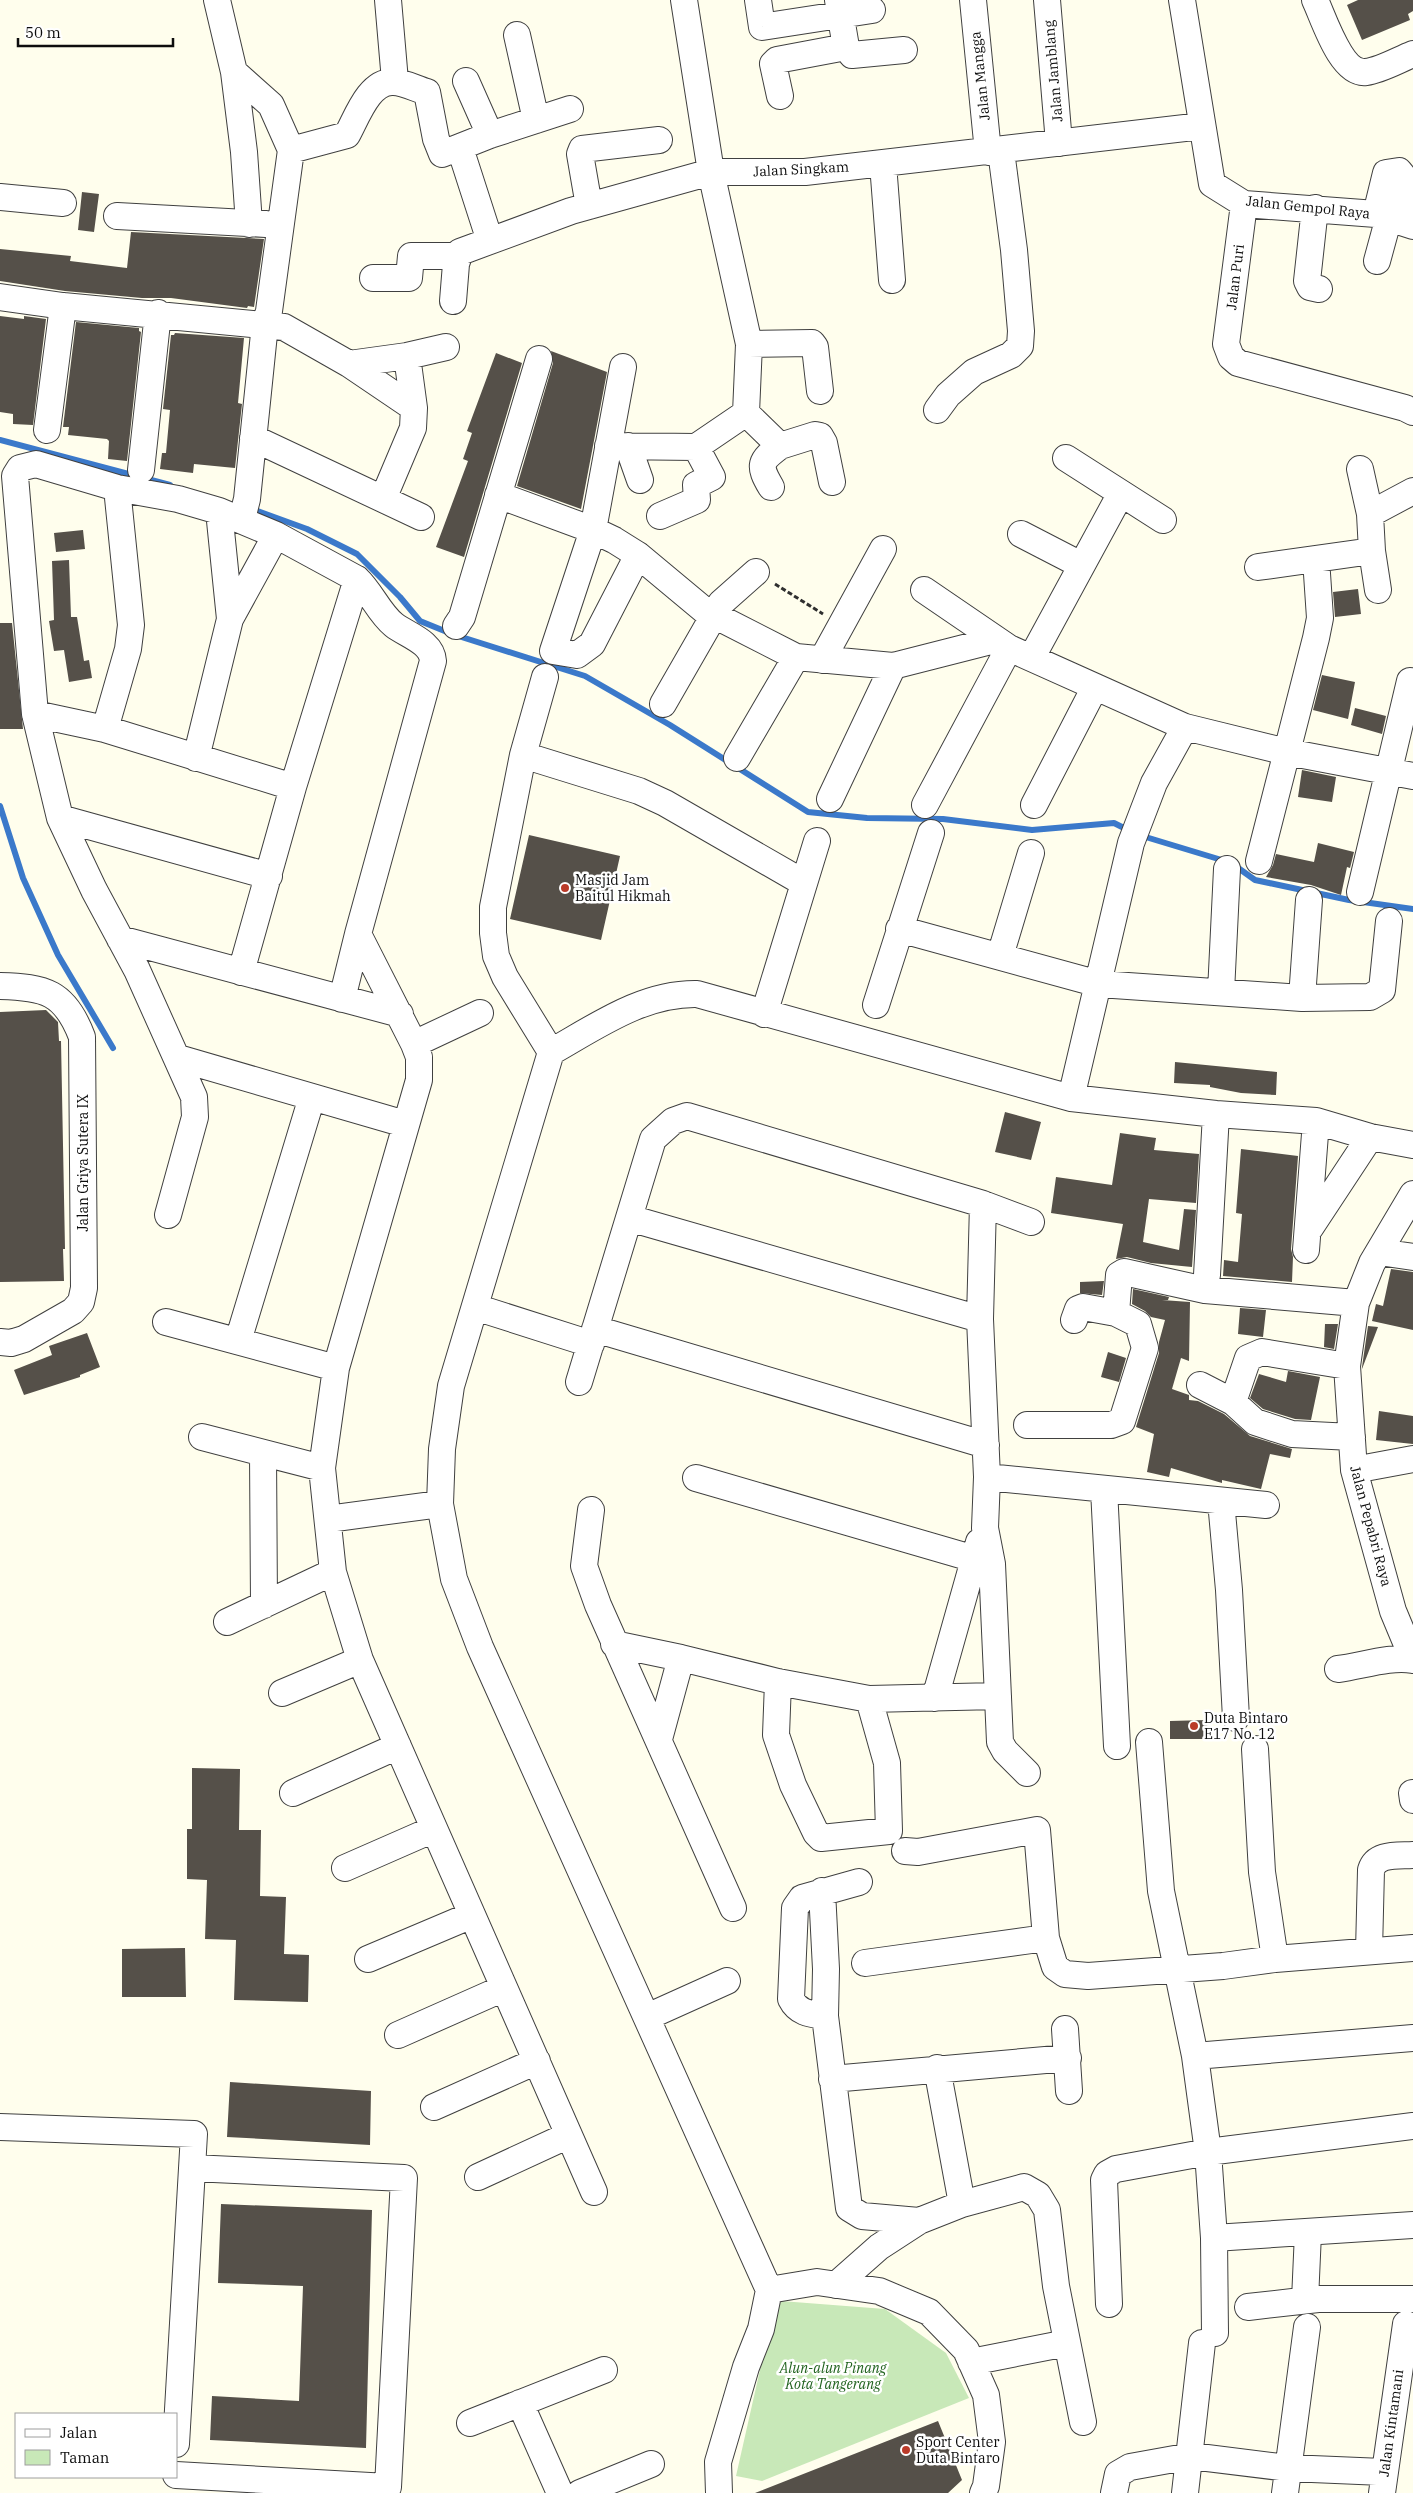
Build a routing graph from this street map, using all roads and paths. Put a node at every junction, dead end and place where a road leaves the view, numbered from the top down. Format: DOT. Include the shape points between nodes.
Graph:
graph roads {
  1 [pos="217,0"];
  2 [pos="388,0"];
  3 [pos="684,0"];
  4 [pos="758,0"];
  5 [pos="973,0"];
  6 [pos="1047,0"];
  7 [pos="1182,0"];
  8 [pos="1315,0"];
  9 [pos="840,8"];
  10 [pos="872,10"];
  11 [pos="517,35"];
  12 [pos="846,47"];
  13 [pos="904,50"];
  14 [pos="1413,54"];
  15 [pos="234,72"];
  16 [pos="466,81"];
  17 [pos="395,82"];
  18 [pos="780,96"];
  19 [pos="570,110"];
  20 [pos="536,120"];
  21 [pos="1202,126"];
  22 [pos="490,135"];
  23 [pos="659,140"];
  24 [pos="1059,143"];
  25 [pos="460,148"];
  26 [pos="290,150"];
  27 [pos="995,151"];
  28 [pos="883,164"];
  29 [pos="711,172"];
  30 [pos="0,197"];
  31 [pos="63,203"];
  32 [pos="1244,204"];
  33 [pos="589,206"];
  34 [pos="1315,208"];
  35 [pos="117,216"];
  36 [pos="1395,220"];
  37 [pos="249,224"];
  38 [pos="280,225"];
  39 [pos="490,241"];
  40 [pos="458,256"];
  41 [pos="1377,261"];
  42 [pos="373,278"];
  43 [pos="892,280"];
  44 [pos="1319,289"];
  45 [pos="0,297"];
  46 [pos="453,301"];
  47 [pos="63,306"];
  48 [pos="158,313"];
  49 [pos="265,324"];
  50 [pos="749,344"];
  51 [pos="446,347"];
  52 [pos="407,356"];
  53 [pos="539,358"];
  54 [pos="349,364"];
  55 [pos="623,367"];
  56 [pos="820,391"];
  57 [pos="414,408"];
  58 [pos="936,410"];
  59 [pos="1413,412"];
  60 [pos="746,413"];
  61 [pos="47,430"];
  62 [pos="253,438"];
  63 [pos="618,446"];
  64 [pos="696,446"];
  65 [pos="780,446"];
  66 [pos="1066,458"];
  67 [pos="1360,469"];
  68 [pos="141,470"];
  69 [pos="640,480"];
  70 [pos="832,482"];
  71 [pos="771,487"];
  72 [pos="117,488"];
  73 [pos="1413,491"];
  74 [pos="498,495"];
  75 [pos="1120,495"];
  76 [pos="383,499"];
  77 [pos="238,511"];
  78 [pos="1370,514"];
  79 [pos="660,516"];
  80 [pos="421,517"];
  81 [pos="1163,520"];
  82 [pos="593,530"];
  83 [pos="1021,534"];
  84 [pos="276,535"];
  85 [pos="883,549"];
  86 [pos="1372,551"];
  87 [pos="638,555"];
  88 [pos="1316,559"];
  89 [pos="1081,565"];
  90 [pos="1258,567"];
  91 [pos="756,572"];
  92 [pos="357,579"];
  93 [pos="924,590"];
  94 [pos="1378,590"];
  95 [pos="714,616"];
  96 [pos="230,619"];
  97 [pos="456,626"];
  98 [pos="843,626"];
  99 [pos="1012,648"];
  100 [pos="796,657"];
  101 [pos="822,660"];
  102 [pos="893,666"];
  103 [pos="545,677"];
  104 [pos="1410,681"];
  105 [pos="1095,687"];
  106 [pos="663,704"];
  107 [pos="35,714"];
  108 [pos="1186,727"];
  109 [pos="106,729"];
  110 [pos="1287,752"];
  111 [pos="523,755"];
  112 [pos="196,758"];
  113 [pos="737,758"];
  114 [pos="1401,774"];
  115 [pos="293,787"];
  116 [pos="830,798"];
  117 [pos="925,805"];
  118 [pos="1034,805"];
  119 [pos="60,818"];
  120 [pos="931,833"];
  121 [pos="817,841"];
  122 [pos="1031,853"];
  123 [pos="1259,861"];
  124 [pos="1227,869"];
  125 [pos="269,876"];
  126 [pos="804,883"];
  127 [pos="1360,892"];
  128 [pos="1309,900"];
  129 [pos="1389,921"];
  130 [pos="899,929"];
  131 [pos="358,934"];
  132 [pos="120,939"];
  133 [pos="1000,956"];
  134 [pos="241,972"];
  135 [pos="1099,984"];
  136 [pos="0,986"];
  137 [pos="1221,992"];
  138 [pos="1302,998"];
  139 [pos="342,999"];
  140 [pos="876,1005"];
  141 [pos="480,1013"];
  142 [pos="400,1014"];
  143 [pos="764,1014"];
  144 [pos="414,1044"];
  145 [pos="551,1052"];
  146 [pos="178,1058"];
  147 [pos="312,1097"];
  148 [pos="1071,1098"];
  149 [pos="1216,1114"];
  150 [pos="1316,1121"];
  151 [pos="405,1124"];
  152 [pos="1370,1137"];
  153 [pos="1413,1145"];
  154 [pos="1413,1194"];
  155 [pos="983,1204"];
  156 [pos="168,1215"];
  157 [pos="629,1218"];
  158 [pos="1031,1222"];
  159 [pos="1379,1252"];
  160 [pos="1413,1257"];
  161 [pos="1207,1275"];
  162 [pos="1356,1303"];
  163 [pos="475,1307"];
  164 [pos="1116,1313"];
  165 [pos="980,1319"];
  166 [pos="1074,1320"];
  167 [pos="166,1322"];
  168 [pos="593,1336"];
  169 [pos="238,1341"];
  170 [pos="0,1342"];
  171 [pos="1347,1366"];
  172 [pos="336,1368"];
  173 [pos="579,1382"];
  174 [pos="1200,1385"];
  175 [pos="1233,1402"];
  176 [pos="1027,1425"];
  177 [pos="202,1437"];
  178 [pos="1352,1437"];
  179 [pos="986,1445"];
  180 [pos="263,1453"];
  181 [pos="1413,1459"];
  182 [pos="322,1468"];
  183 [pos="1354,1470"];
  184 [pos="987,1477"];
  185 [pos="696,1478"];
  186 [pos="1104,1489"];
  187 [pos="1221,1501"];
  188 [pos="440,1504"];
  189 [pos="1266,1505"];
  190 [pos="590,1510"];
  191 [pos="328,1519"];
  192 [pos="982,1561"];
  193 [pos="333,1572"];
  194 [pos="264,1605"];
  195 [pos="1403,1605"];
  196 [pos="227,1622"];
  197 [pos="614,1644"];
  198 [pos="681,1658"];
  199 [pos="360,1660"];
  200 [pos="1413,1660"];
  201 [pos="1338,1669"];
  202 [pos="778,1682"];
  203 [pos="282,1693"];
  204 [pos="998,1696"];
  205 [pos="935,1698"];
  206 [pos="869,1699"];
  207 [pos="1236,1718"];
  208 [pos="659,1739"];
  209 [pos="1149,1742"];
  210 [pos="398,1746"];
  211 [pos="1117,1746"];
  212 [pos="1255,1749"];
  213 [pos="1027,1773"];
  214 [pos="293,1793"];
  215 [pos="434,1829"];
  216 [pos="905,1851"];
  217 [pos="1413,1855"];
  218 [pos="345,1868"];
  219 [pos="859,1882"];
  220 [pos="733,1908"];
  221 [pos="472,1915"];
  222 [pos="1046,1938"];
  223 [pos="1413,1948"];
  224 [pos="1369,1951"];
  225 [pos="368,1959"];
  226 [pos="1276,1959"];
  227 [pos="865,1963"];
  228 [pos="1175,1968"];
  229 [pos="727,1981"];
  230 [pos="504,1988"];
  231 [pos="646,2018"];
  232 [pos="1065,2029"];
  233 [pos="398,2034"];
  234 [pos="1413,2038"];
  235 [pos="1195,2056"];
  236 [pos="1068,2058"];
  237 [pos="537,2062"];
  238 [pos="937,2068"];
  239 [pos="832,2079"];
  240 [pos="1069,2091"];
  241 [pos="434,2107"];
  242 [pos="1413,2126"];
  243 [pos="0,2127"];
  244 [pos="569,2135"];
  245 [pos="1208,2152"];
  246 [pos="192,2168"];
  247 [pos="478,2177"];
  248 [pos="594,2192"];
  249 [pos="962,2204"];
  250 [pos="919,2221"];
  251 [pos="1413,2225"];
  252 [pos="1308,2233"];
  253 [pos="1214,2238"];
  254 [pos="836,2285"];
  255 [pos="770,2290"];
  256 [pos="1413,2299"];
  257 [pos="1305,2300"];
  258 [pos="1109,2304"];
  259 [pos="1248,2307"];
  260 [pos="1406,2324"];
  261 [pos="1306,2327"];
  262 [pos="1066,2343"];
  263 [pos="971,2362"];
  264 [pos="604,2370"];
  265 [pos="520,2403"];
  266 [pos="178,2413"];
  267 [pos="1083,2422"];
  268 [pos="470,2423"];
  269 [pos="1191,2456"];
  270 [pos="651,2464"];
  271 [pos="178,2474"];
  272 [pos="1286,2480"];
  273 [pos="1382,2483"];
  274 [pos="560,2493"];
  275 [pos="580,2493"];
  276 [pos="719,2493"];
  277 [pos="983,2493"];
  278 [pos="1114,2493"];
  279 [pos="1185,2493"];
  1 -- 15 [label="street"];
  2 -- 17 [label="street"];
  3 -- 29 [label="street"];
  4 -- 9 [label="street" via="762,27"];
  5 -- 27 [label="street, Jalan Mangga"];
  6 -- 24 [label="street, Jalan Jamblang"];
  7 -- 21 [label="street, Jalan Gempol Raya"];
  8 -- 14 [label="street" via="1347,66 1354,70 1373,70"];
  9 -- 10 [label="street"];
  9 -- 12 [label="street"];
  11 -- 20 [label="street"];
  12 -- 13 [label="street" via="852,55"];
  12 -- 18 [label="street" via="776,60 773,64"];
  15 -- 26 [label="street" via="271,105"];
  15 -- 37 [label="street"];
  16 -- 22 [label="street"];
  17 -- 25 [label="street" via="427,92 442,154"];
  17 -- 26 [label="street" via="384,82 370,94 348,135"];
  19 -- 20 [label="street"];
  20 -- 22 [label="street"];
  21 -- 24 [label="street, Jalan Singkam"];
  21 -- 32 [label="street, Jalan Gempol Raya" via="1212,184"];
  22 -- 25 [label="street"];
  23 -- 33 [label="street" via="582,149 580,154"];
  24 -- 27 [label="street, Jalan Singkam"];
  25 -- 39 [label="street"];
  26 -- 38 [label="street"];
  27 -- 28 [label="street, Jalan Singkam"];
  27 -- 58 [label="street, Jalan Mangga" via="1021,322 1020,346 1011,355 974,372"];
  28 -- 29 [label="street, Jalan Singkam" via="805,172"];
  28 -- 43 [label="street"];
  29 -- 33 [label="street, Jalan Singkam"];
  29 -- 50 [label="street"];
  30 -- 31 [label="street"];
  32 -- 34 [label="street, Jalan Gempol Raya"];
  32 -- 59 [label="street, Jalan Puri" via="1227,351 1238,363"];
  33 -- 39 [label="street, Jalan Singkam"];
  34 -- 36 [label="street, Jalan Gempol Raya"];
  34 -- 44 [label="street" via="1307,281 1310,287"];
  35 -- 37 [label="street"];
  36 -- 41 [label="street"];
  37 -- 38 [label="street"];
  38 -- 49 [label="street"];
  39 -- 40 [label="street, Jalan Singkam" via="460,252"];
  40 -- 42 [label="street" via="411,256 409,278"];
  40 -- 46 [label="street"];
  45 -- 47 [label="street"];
  47 -- 48 [label="street"];
  47 -- 61 [label="street"];
  48 -- 49 [label="street"];
  48 -- 68 [label="street"];
  49 -- 54 [label="street" via="284,327"];
  49 -- 62 [label="street"];
  50 -- 56 [label="street" via="812,343"];
  50 -- 60 [label="street"];
  51 -- 52 [label="street"];
  52 -- 54 [label="street"];
  52 -- 57 [label="street"];
  53 -- 74 [label="street"];
  54 -- 57 [label="street"];
  55 -- 63 [label="street"];
  57 -- 76 [label="street" via="412,428"];
  60 -- 64 [label="street"];
  60 -- 65 [label="street"];
  62 -- 76 [label="street"];
  62 -- 77 [label="street"];
  63 -- 64 [label="street"];
  63 -- 69 [label="street"];
  63 -- 82 [label="street"];
  64 -- 79 [label="street" via="712,477 696,485 697,500"];
  65 -- 70 [label="street" via="820,436"];
  65 -- 71 [label="street" via="764,458 762,465"];
  66 -- 75 [label="street"];
  67 -- 78 [label="street"];
  72 -- 77 [label="street"];
  72 -- 107 [label="street" via="36,464 20,468 15,476"];
  72 -- 109 [label="street" via="131,625 128,649"];
  73 -- 78 [label="street"];
  74 -- 82 [label="street"];
  74 -- 97 [label="street" via="462,617"];
  75 -- 81 [label="street"];
  75 -- 89 [label="street"];
  76 -- 80 [label="street"];
  77 -- 84 [label="street"];
  77 -- 96 [label="street"];
  78 -- 86 [label="street"];
  82 -- 87 [label="street"];
  82 -- 87 [label="street" via="553,651 577,655 592,644"];
  83 -- 89 [label="street"];
  84 -- 92 [label="street"];
  84 -- 96 [label="street"];
  85 -- 98 [label="street"];
  86 -- 88 [label="street"];
  86 -- 94 [label="street"];
  87 -- 95 [label="street"];
  88 -- 90 [label="street"];
  88 -- 110 [label="street" via="1320,618"];
  89 -- 99 [label="street"];
  91 -- 95 [label="street" via="727,597"];
  91 -- 98 [label="path"];
  92 -- 115 [label="street"];
  92 -- 131 [label="street" via="393,624 426,646 433,660"];
  93 -- 99 [label="street"];
  95 -- 100 [label="street"];
  95 -- 106 [label="street"];
  96 -- 112 [label="street"];
  98 -- 101 [label="street"];
  99 -- 102 [label="street"];
  99 -- 105 [label="street"];
  99 -- 117 [label="street"];
  100 -- 101 [label="street"];
  100 -- 113 [label="street"];
  101 -- 102 [label="street"];
  102 -- 116 [label="street"];
  103 -- 111 [label="street"];
  104 -- 114 [label="street"];
  105 -- 108 [label="street"];
  105 -- 118 [label="street"];
  107 -- 109 [label="street"];
  107 -- 119 [label="street"];
  108 -- 110 [label="street"];
  108 -- 135 [label="street" via="1154,783 1131,843"];
  109 -- 112 [label="street"];
  110 -- 114 [label="street"];
  110 -- 123 [label="street"];
  111 -- 126 [label="street" via="638,791 665,803"];
  111 -- 145 [label="street" via="493,907 493,933 496,956 505,977"];
  112 -- 115 [label="street"];
  114 -- 127 [label="street"];
  115 -- 125 [label="street"];
  119 -- 125 [label="street"];
  119 -- 132 [label="street"];
  120 -- 130 [label="street"];
  121 -- 126 [label="street"];
  122 -- 133 [label="street"];
  124 -- 137 [label="street"];
  125 -- 134 [label="street"];
  126 -- 143 [label="street"];
  128 -- 138 [label="street"];
  129 -- 138 [label="street" via="1382,990 1377,995"];
  130 -- 133 [label="street"];
  130 -- 140 [label="street"];
  131 -- 139 [label="street"];
  131 -- 142 [label="street"];
  132 -- 134 [label="street"];
  132 -- 146 [label="street"];
  133 -- 135 [label="street"];
  134 -- 139 [label="street"];
  135 -- 137 [label="street"];
  135 -- 148 [label="street"];
  136 -- 170 [label="street, Jalan Griya Sutera IX" via="32,987 57,998 76,1022 82,1037 84,1288 81,1302 73,1311 24,1339"];
  137 -- 138 [label="street"];
  139 -- 142 [label="street"];
  141 -- 144 [label="street"];
  142 -- 144 [label="street"];
  143 -- 145 [label="street" via="697,994 675,994 623,1012"];
  143 -- 148 [label="street"];
  144 -- 151 [label="street" via="419,1057 419,1080"];
  145 -- 163 [label="street"];
  146 -- 147 [label="street"];
  146 -- 156 [label="street" via="196,1108"];
  147 -- 151 [label="street"];
  147 -- 169 [label="street"];
  148 -- 149 [label="street"];
  149 -- 150 [label="street"];
  149 -- 161 [label="street"];
  150 -- 152 [label="street"];
  150 -- 152 [label="street" via="1307,1240"];
  151 -- 172 [label="street"];
  152 -- 153 [label="street"];
  154 -- 159 [label="street, Jalan Pepabri Raya"];
  155 -- 157 [label="street" via="687,1116 673,1121 653,1138"];
  155 -- 158 [label="street"];
  155 -- 165 [label="street"];
  157 -- 165 [label="street"];
  157 -- 168 [label="street"];
  159 -- 160 [label="street"];
  159 -- 162 [label="street, Jalan Pepabri Raya"];
  162 -- 164 [label="street" via="1205,1290 1124,1272 1120,1274"];
  162 -- 171 [label="street, Jalan Pepabri Raya"];
  163 -- 168 [label="street"];
  163 -- 188 [label="street" via="451,1386 442,1449"];
  164 -- 166 [label="street" via="1083,1307 1078,1309"];
  164 -- 176 [label="street" via="1138,1324 1145,1348 1122,1421 1110,1425"];
  165 -- 179 [label="street"];
  167 -- 169 [label="street"];
  168 -- 173 [label="street"];
  168 -- 179 [label="street"];
  169 -- 172 [label="street"];
  171 -- 175 [label="street" via="1256,1353 1248,1358"];
  171 -- 178 [label="street, Jalan Pepabri Raya"];
  172 -- 182 [label="street"];
  174 -- 175 [label="street"];
  175 -- 178 [label="street" via="1255,1422 1279,1430 1303,1435"];
  177 -- 180 [label="street"];
  178 -- 183 [label="street, Jalan Pepabri Raya"];
  179 -- 184 [label="street"];
  180 -- 182 [label="street"];
  180 -- 194 [label="street"];
  181 -- 183 [label="street"];
  182 -- 191 [label="street"];
  183 -- 195 [label="street, Jalan Pepabri Raya"];
  184 -- 186 [label="street"];
  184 -- 192 [label="street"];
  185 -- 192 [label="street"];
  186 -- 187 [label="street"];
  186 -- 211 [label="street"];
  187 -- 189 [label="street"];
  187 -- 207 [label="street"];
  188 -- 191 [label="street"];
  188 -- 231 [label="street" via="454,1579 480,1647"];
  190 -- 197 [label="street" via="584,1566"];
  191 -- 193 [label="street"];
  192 -- 204 [label="street"];
  192 -- 205 [label="street"];
  193 -- 194 [label="street"];
  193 -- 199 [label="street"];
  194 -- 196 [label="street"];
  195 -- 200 [label="street, Jalan Pepabri Raya"];
  197 -- 198 [label="street"];
  197 -- 208 [label="street"];
  198 -- 202 [label="street"];
  198 -- 208 [label="street"];
  199 -- 203 [label="street"];
  199 -- 210 [label="street"];
  200 -- 201 [label="street" via="1398,1658"];
  202 -- 206 [label="street"];
  202 -- 206 [label="street" via="776,1735 793,1785 821,1838 889,1831 887,1763"];
  204 -- 205 [label="street"];
  204 -- 213 [label="street" via="1000,1742"];
  205 -- 206 [label="street"];
  208 -- 220 [label="street"];
  209 -- 228 [label="street" via="1161,1891"];
  210 -- 214 [label="street"];
  210 -- 215 [label="street"];
  212 -- 226 [label="street" via="1262,1872"];
  215 -- 218 [label="street"];
  215 -- 221 [label="street"];
  216 -- 222 [label="street" via="918,1852 1037,1830"];
  217 -- 224 [label="street" via="1377,1859 1373,1863"];
  219 -- 239 [label="street" via="802,1898 795,1908 791,1998 795,2006 804,2012 824,2016"];
  221 -- 225 [label="street"];
  221 -- 230 [label="street"];
  222 -- 227 [label="street"];
  222 -- 228 [label="street" via="1055,1967 1065,1974 1088,1976"];
  223 -- 224 [label="street"];
  224 -- 226 [label="street"];
  226 -- 228 [label="street"];
  228 -- 235 [label="street"];
  229 -- 231 [label="street"];
  230 -- 233 [label="street"];
  230 -- 237 [label="street"];
  231 -- 255 [label="street"];
  232 -- 236 [label="street"];
  234 -- 235 [label="street"];
  235 -- 245 [label="street"];
  236 -- 238 [label="street"];
  236 -- 240 [label="street"];
  237 -- 241 [label="street"];
  237 -- 244 [label="street"];
  238 -- 239 [label="street"];
  238 -- 249 [label="street"];
  239 -- 250 [label="street" via="849,2208 862,2216"];
  242 -- 245 [label="street"];
  243 -- 246 [label="street" via="194,2134"];
  244 -- 247 [label="street"];
  244 -- 248 [label="street"];
  245 -- 253 [label="street"];
  245 -- 258 [label="street" via="1116,2169 1107,2174 1104,2180"];
  246 -- 266 [label="street"];
  246 -- 271 [label="street" via="404,2178 404,2188 388,2487"];
  249 -- 250 [label="street"];
  249 -- 262 [label="street" via="1024,2187 1038,2195 1047,2210"];
  250 -- 254 [label="street" via="879,2247"];
  251 -- 252 [label="street"];
  252 -- 253 [label="street"];
  252 -- 257 [label="street"];
  253 -- 269 [label="street" via="1209,2338"];
  254 -- 255 [label="street" via="817,2282"];
  254 -- 263 [label="street" via="880,2291 929,2312 966,2350"];
  255 -- 276 [label="street" via="761,2329 746,2367 718,2462"];
  256 -- 257 [label="street"];
  257 -- 259 [label="street"];
  260 -- 273 [label="street, Jalan Kintamani"];
  261 -- 272 [label="street"];
  262 -- 263 [label="street"];
  262 -- 267 [label="street"];
  263 -- 277 [label="street" via="986,2395 992,2442"];
  264 -- 265 [label="street"];
  265 -- 268 [label="street"];
  265 -- 274 [label="street"];
  269 -- 272 [label="street"];
  269 -- 278 [label="street" via="1130,2467 1118,2474"];
  269 -- 279 [label="street"];
  270 -- 275 [label="street"];
  272 -- 273 [label="street"];
}
